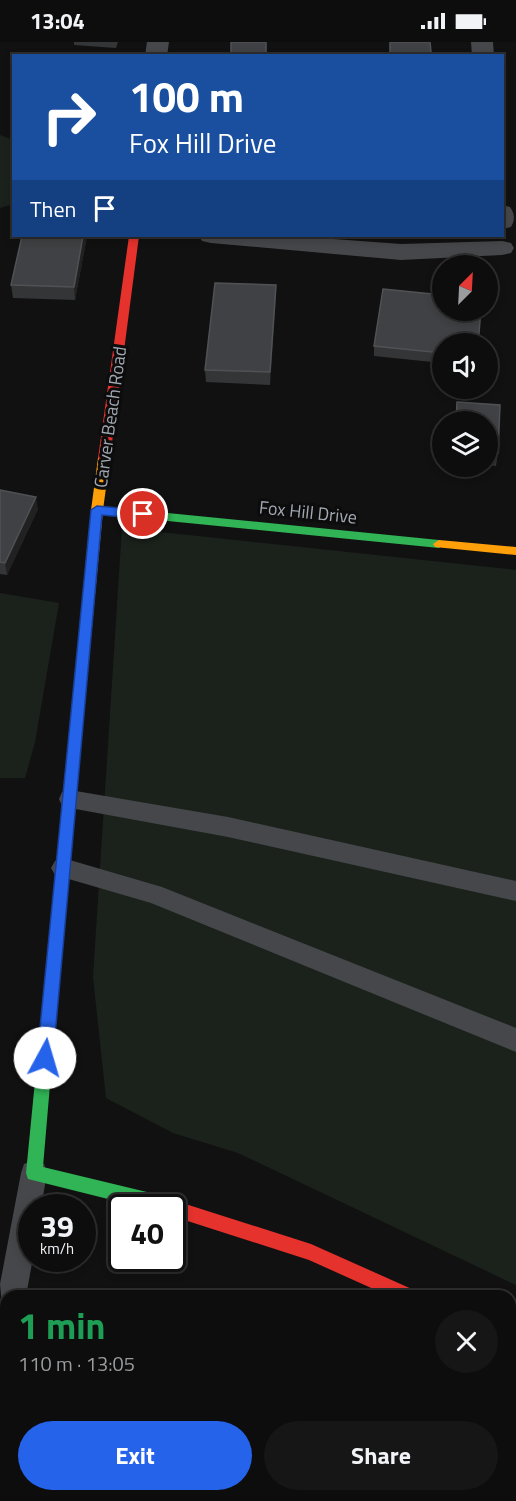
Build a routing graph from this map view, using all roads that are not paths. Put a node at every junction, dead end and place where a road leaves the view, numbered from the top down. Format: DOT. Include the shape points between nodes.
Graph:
graph roads {
  1 [pos="134,237"];
  2 [pos="223,237"];
  3 [pos="507,247"];
  4 [pos="97,510"];
  5 [pos="516,551"];
  6 [pos="70,799"];
  7 [pos="63,868"];
  8 [pos="516,891"];
  9 [pos="516,1040"];
  10 [pos="34,1173"];
  11 [pos="13,1290"];
  12 [pos="394,1290"];
  1 -- 4 [label="street, Carver Beach Road"];
  2 -- 3 [label="street" via="400,252"];
  4 -- 5 [label="street, Fox Hill Drive"];
  4 -- 6 [label="street, Carver Beach Road"];
  6 -- 7 [label="street, Carver Beach Road"];
  6 -- 8 [label="lane" via="228,827"];
  7 -- 9 [label="lane" via="164,898"];
  7 -- 10 [label="street, Carver Beach Road"];
  10 -- 11 [label="lane"];
  10 -- 12 [label="street" via="167,1205 300,1249"];
}
